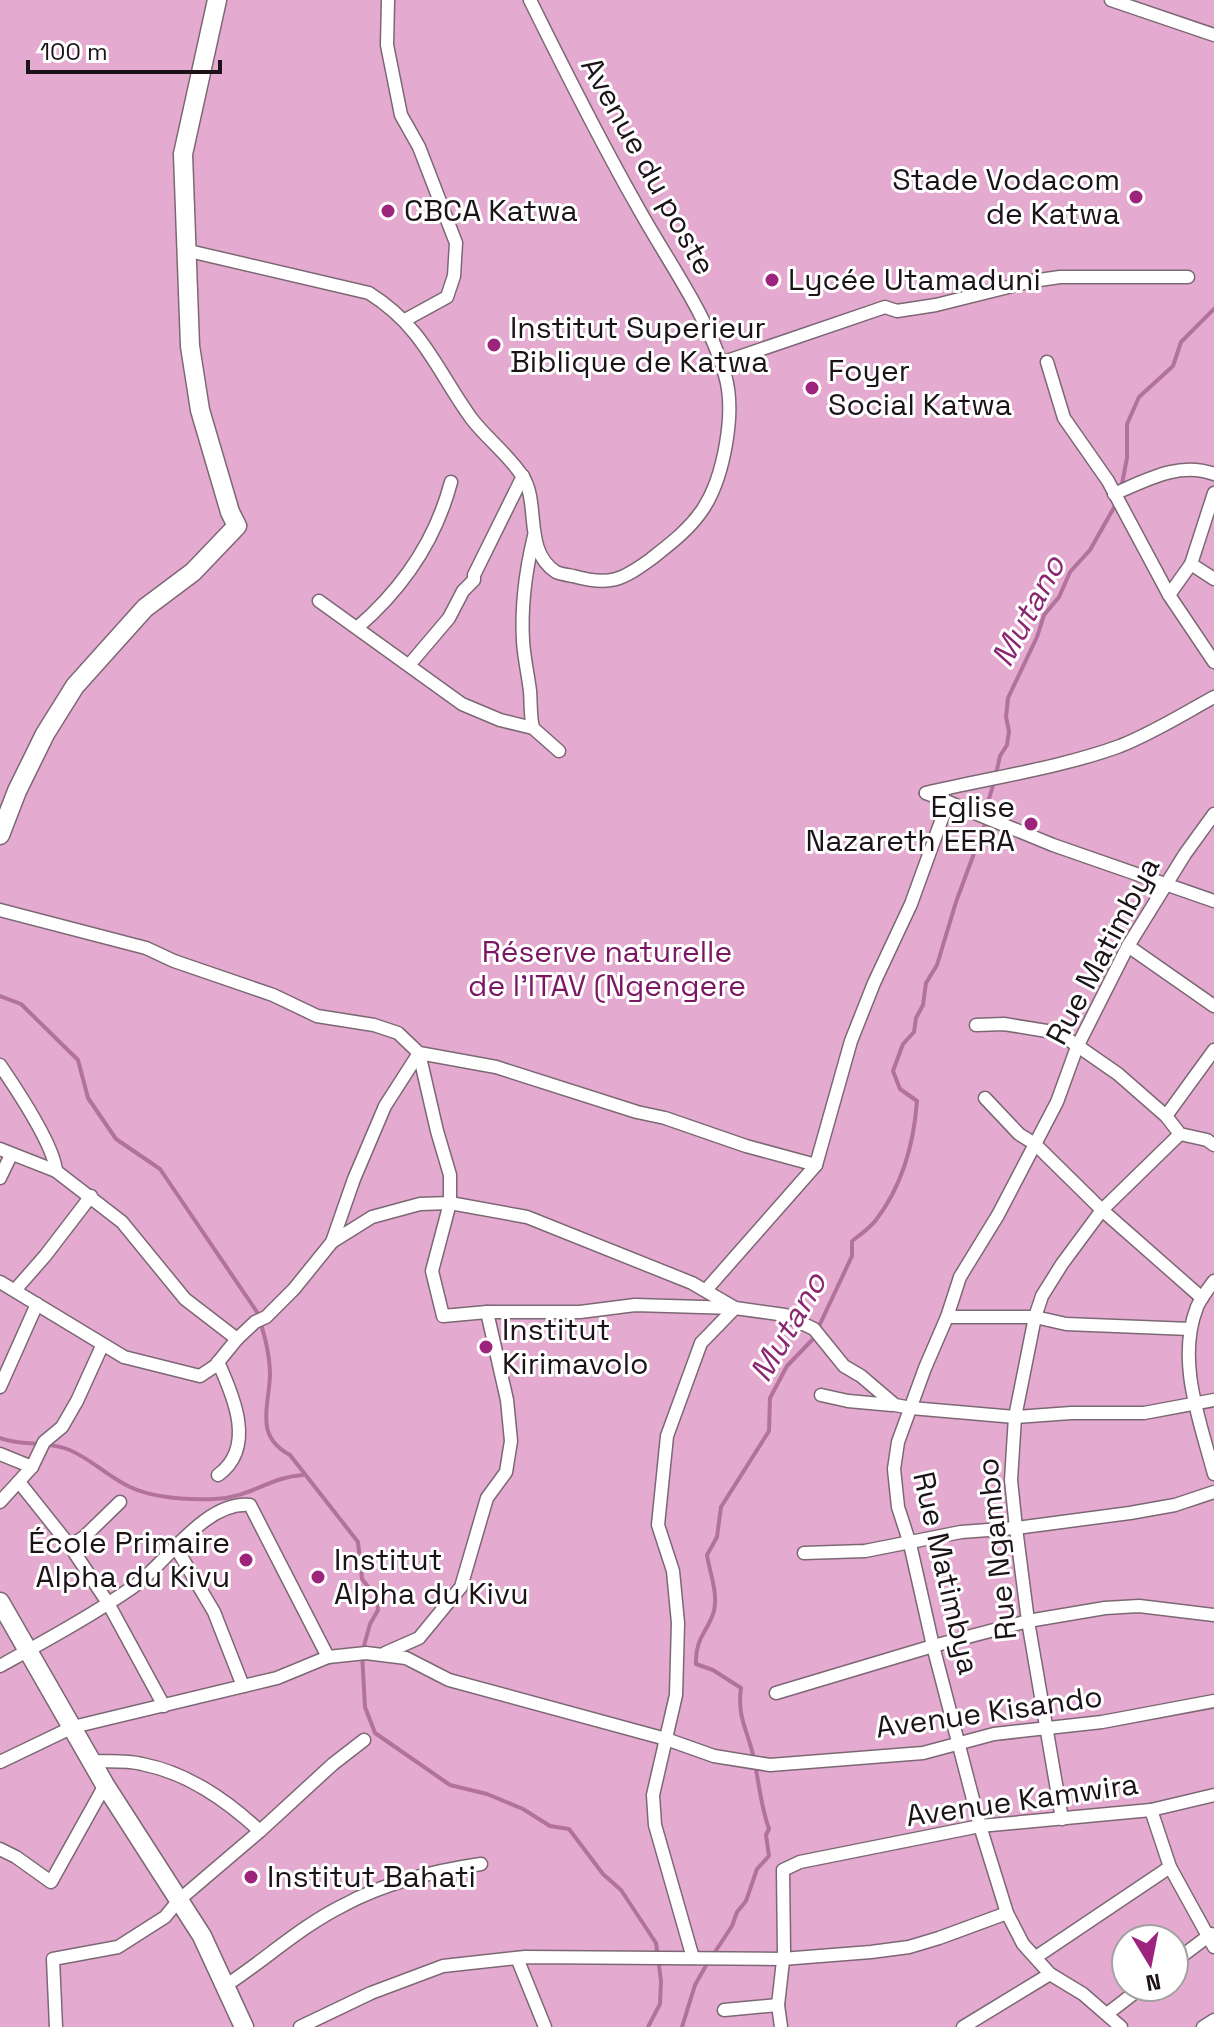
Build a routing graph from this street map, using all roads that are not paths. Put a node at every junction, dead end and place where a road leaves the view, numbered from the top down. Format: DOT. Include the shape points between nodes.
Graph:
graph roads {
  1 [pos="217,0"];
  2 [pos="388,0"];
  3 [pos="530,0"];
  4 [pos="1111,0"];
  5 [pos="1214,35"];
  6 [pos="189,251"];
  7 [pos="1188,277"];
  8 [pos="405,320"];
  9 [pos="1047,362"];
  10 [pos="721,363"];
  11 [pos="1214,474"];
  12 [pos="523,476"];
  13 [pos="451,482"];
  14 [pos="1214,493"];
  15 [pos="1114,494"];
  16 [pos="534,536"];
  17 [pos="1191,564"];
  18 [pos="1214,579"];
  19 [pos="1169,595"];
  20 [pos="319,601"];
  21 [pos="358,627"];
  22 [pos="1214,662"];
  23 [pos="410,664"];
  24 [pos="1214,697"];
  25 [pos="533,728"];
  26 [pos="559,751"];
  27 [pos="948,802"];
  28 [pos="1214,814"];
  29 [pos="0,835"];
  30 [pos="1166,884"];
  31 [pos="1214,901"];
  32 [pos="0,910"];
  33 [pos="1128,946"];
  34 [pos="1214,1006"];
  35 [pos="976,1025"];
  36 [pos="1077,1047"];
  37 [pos="1214,1050"];
  38 [pos="419,1053"];
  39 [pos="0,1065"];
  40 [pos="985,1098"];
  41 [pos="1166,1116"];
  42 [pos="1180,1134"];
  43 [pos="1035,1144"];
  44 [pos="1214,1145"];
  45 [pos="6,1152"];
  46 [pos="816,1165"];
  47 [pos="56,1171"];
  48 [pos="0,1178"];
  49 [pos="91,1196"];
  50 [pos="450,1203"];
  51 [pos="1102,1210"];
  52 [pos="332,1242"];
  53 [pos="1214,1281"];
  54 [pos="0,1282"];
  55 [pos="16,1289"];
  56 [pos="706,1290"];
  57 [pos="1202,1298"];
  58 [pos="37,1304"];
  59 [pos="735,1308"];
  60 [pos="487,1312"];
  61 [pos="947,1317"];
  62 [pos="1035,1317"];
  63 [pos="1190,1329"];
  64 [pos="237,1339"];
  65 [pos="102,1346"];
  66 [pos="218,1362"];
  67 [pos="0,1387"];
  68 [pos="821,1395"];
  69 [pos="1214,1400"];
  70 [pos="1196,1404"];
  71 [pos="895,1405"];
  72 [pos="911,1408"];
  73 [pos="1015,1417"];
  74 [pos="0,1454"];
  75 [pos="35,1461"];
  76 [pos="1214,1474"];
  77 [pos="218,1475"];
  78 [pos="19,1482"];
  79 [pos="1214,1492"];
  80 [pos="0,1502"];
  81 [pos="120,1502"];
  82 [pos="1016,1528"];
  83 [pos="910,1544"];
  84 [pos="70,1546"];
  85 [pos="175,1546"];
  86 [pos="804,1553"];
  87 [pos="0,1602"];
  88 [pos="108,1603"];
  89 [pos="1214,1615"];
  90 [pos="1028,1621"];
  91 [pos="933,1646"];
  92 [pos="26,1651"];
  93 [pos="377,1653"];
  94 [pos="328,1657"];
  95 [pos="0,1666"];
  96 [pos="243,1686"];
  97 [pos="776,1693"];
  98 [pos="1214,1701"];
  99 [pos="164,1706"];
  100 [pos="73,1727"];
  101 [pos="1047,1728"];
  102 [pos="666,1739"];
  103 [pos="364,1740"];
  104 [pos="960,1742"];
  105 [pos="92,1761"];
  106 [pos="0,1762"];
  107 [pos="105,1785"];
  108 [pos="1214,1795"];
  109 [pos="1151,1810"];
  110 [pos="1062,1819"];
  111 [pos="980,1826"];
  112 [pos="260,1831"];
  113 [pos="0,1849"];
  114 [pos="481,1864"];
  115 [pos="1170,1867"];
  116 [pos="179,1900"];
  117 [pos="1007,1913"];
  118 [pos="1212,1939"];
  119 [pos="1190,1952"];
  120 [pos="1036,1957"];
  121 [pos="517,1958"];
  122 [pos="693,1958"];
  123 [pos="782,1959"];
  124 [pos="1050,1974"];
  125 [pos="225,1986"];
  126 [pos="1121,2003"];
  127 [pos="778,2005"];
  128 [pos="724,2010"];
  129 [pos="1107,2014"];
  130 [pos="1214,2020"];
  131 [pos="56,2027"];
  132 [pos="244,2027"];
  133 [pos="300,2027"];
  134 [pos="545,2027"];
  135 [pos="781,2027"];
  136 [pos="963,2027"];
  137 [pos="1121,2027"];
  138 [pos="1203,2027"];
  1 -- 6 [label="street" via="183,154"];
  2 -- 8 [label="street" via="387,45 401,115 456,243 447,297"];
  3 -- 10 [label="street, Avenue du poste" via="614,164 707,326"];
  4 -- 5 [label="street"];
  6 -- 8 [label="street, Avenue du poste" via="369,293"];
  6 -- 29 [label="street" via="190,346 200,410 237,526 193,572 145,608 75,686 38,748"];
  7 -- 10 [label="street" via="1060,277 936,305 897,311 885,307"];
  8 -- 12 [label="street, Avenue du poste" via="473,420"];
  9 -- 15 [label="street" via="1064,418"];
  10 -- 16 [label="street, Avenue du poste" via="729,419 725,452 704,507 684,533 628,576 606,583 556,572"];
  11 -- 15 [label="street" via="1197,468 1158,475"];
  12 -- 16 [label="street, Avenue du poste"];
  12 -- 23 [label="street" via="474,580"];
  13 -- 21 [label="street" via="442,513 404,581"];
  14 -- 17 [label="street"];
  15 -- 19 [label="street"];
  16 -- 25 [label="street" via="522,615"];
  17 -- 18 [label="street"];
  17 -- 19 [label="street"];
  19 -- 22 [label="street"];
  20 -- 21 [label="street"];
  21 -- 23 [label="street"];
  23 -- 25 [label="street" via="462,704"];
  24 -- 27 [label="street" via="1122,745 926,793"];
  25 -- 26 [label="street"];
  27 -- 30 [label="street"];
  27 -- 46 [label="street" via="911,904 851,1041"];
  28 -- 30 [label="street, Rue Matimbya"];
  30 -- 31 [label="street"];
  30 -- 33 [label="street, Rue Matimbya"];
  32 -- 38 [label="street" via="146,948 317,1016 398,1033"];
  33 -- 34 [label="street"];
  33 -- 36 [label="street, Rue Matimbya"];
  35 -- 36 [label="street" via="1059,1033"];
  36 -- 41 [label="street"];
  36 -- 43 [label="street, Rue Matimbya"];
  37 -- 41 [label="street"];
  38 -- 46 [label="street" via="496,1067"];
  38 -- 50 [label="street" via="450,1175"];
  38 -- 52 [label="street" via="385,1106"];
  39 -- 47 [label="street" via="41,1134"];
  40 -- 43 [label="street"];
  41 -- 42 [label="street"];
  42 -- 44 [label="street"];
  42 -- 51 [label="street, Rue Ngambo"];
  43 -- 51 [label="street"];
  43 -- 61 [label="street, Rue Matimbya" via="960,1277"];
  45 -- 47 [label="street"];
  45 -- 48 [label="street"];
  46 -- 56 [label="street"];
  47 -- 49 [label="street"];
  49 -- 55 [label="street"];
  49 -- 64 [label="street" via="122,1222 185,1299"];
  50 -- 52 [label="street" via="420,1204 372,1217"];
  50 -- 56 [label="street" via="527,1217"];
  50 -- 60 [label="street" via="432,1271 437,1299 443,1316"];
  51 -- 57 [label="street"];
  51 -- 62 [label="street, Rue Ngambo" via="1062,1264"];
  52 -- 64 [label="street" via="294,1289"];
  53 -- 57 [label="street"];
  54 -- 55 [label="street"];
  55 -- 58 [label="street"];
  56 -- 59 [label="street"];
  57 -- 63 [label="street"];
  58 -- 65 [label="street"];
  58 -- 67 [label="street"];
  59 -- 60 [label="street" via="635,1305 580,1312"];
  59 -- 71 [label="street" via="785,1315 814,1329 844,1366"];
  59 -- 102 [label="street" via="701,1343 667,1436 658,1525 673,1571 678,1623 676,1695"];
  60 -- 93 [label="street" via="507,1400 511,1441 506,1472 487,1498 461,1587 419,1638"];
  61 -- 62 [label="street"];
  61 -- 72 [label="street, Rue Matimbya"];
  62 -- 63 [label="street" via="1066,1324"];
  62 -- 73 [label="street, Rue Ngambo"];
  63 -- 70 [label="street" via="1190,1380"];
  64 -- 66 [label="street"];
  65 -- 66 [label="street" via="190,1376 200,1376"];
  65 -- 75 [label="street" via="62,1427 44,1442"];
  66 -- 77 [label="street" via="239,1421 236,1454"];
  68 -- 71 [label="street"];
  69 -- 70 [label="street"];
  70 -- 73 [label="street" via="1144,1413"];
  70 -- 76 [label="street"];
  71 -- 72 [label="street"];
  72 -- 73 [label="street"];
  72 -- 83 [label="street, Rue Matimbya" via="894,1469 898,1507"];
  73 -- 82 [label="street, Rue Ngambo" via="1011,1480"];
  74 -- 75 [label="street"];
  75 -- 78 [label="street"];
  78 -- 80 [label="street"];
  78 -- 84 [label="street"];
  79 -- 82 [label="street" via="1175,1505"];
  81 -- 84 [label="street"];
  82 -- 83 [label="street" via="961,1532"];
  82 -- 90 [label="street, Rue Ngambo"];
  83 -- 86 [label="street"];
  83 -- 91 [label="street, Rue Matimbya"];
  84 -- 88 [label="street"];
  85 -- 88 [label="street" via="136,1585"];
  85 -- 94 [label="street" via="235,1504 250,1505"];
  85 -- 96 [label="street" via="214,1612"];
  87 -- 92 [label="street"];
  88 -- 92 [label="street"];
  88 -- 99 [label="street"];
  89 -- 90 [label="street" via="1139,1606"];
  90 -- 91 [label="street"];
  90 -- 101 [label="street, Rue Ngambo"];
  91 -- 97 [label="street"];
  91 -- 104 [label="street, Rue Matimbya"];
  92 -- 95 [label="street"];
  92 -- 100 [label="street"];
  93 -- 94 [label="street"];
  93 -- 102 [label="street" via="406,1658 449,1680"];
  94 -- 96 [label="street"];
  96 -- 99 [label="street"];
  98 -- 101 [label="street, Avenue Kisando"];
  99 -- 100 [label="street"];
  100 -- 105 [label="street"];
  100 -- 106 [label="street"];
  101 -- 104 [label="street, Avenue Kisando"];
  101 -- 110 [label="street, Rue Ngambo"];
  102 -- 104 [label="street, Avenue Kisando" via="714,1756 770,1765 923,1753"];
  102 -- 122 [label="street" via="653,1795 655,1825"];
  103 -- 112 [label="street"];
  104 -- 111 [label="street, Rue Matimbya"];
  105 -- 107 [label="street"];
  105 -- 112 [label="street" via="141,1763 183,1777"];
  107 -- 113 [label="street" via="51,1882"];
  107 -- 116 [label="street"];
  108 -- 109 [label="street, Avenue Kamwira"];
  109 -- 110 [label="street, Avenue Kamwira"];
  109 -- 115 [label="street"];
  110 -- 111 [label="street, Avenue Kamwira"];
  111 -- 117 [label="street, Rue Matimbya"];
  111 -- 123 [label="street, Avenue Kamwira" via="800,1862 783,1870"];
  112 -- 116 [label="street"];
  114 -- 125 [label="street" via="421,1875 342,1905"];
  115 -- 118 [label="street"];
  115 -- 120 [label="street"];
  116 -- 125 [label="street"];
  116 -- 131 [label="street" via="165,1917 118,1947 53,1959"];
  117 -- 120 [label="street, Rue Matimbya"];
  117 -- 123 [label="street" via="909,1947"];
  118 -- 119 [label="street"];
  120 -- 124 [label="street, Rue Matimbya"];
  121 -- 122 [label="street"];
  121 -- 133 [label="street" via="443,1966"];
  121 -- 134 [label="street"];
  122 -- 123 [label="street"];
  123 -- 127 [label="street"];
  124 -- 129 [label="street, Rue Matimbya"];
  124 -- 136 [label="street"];
  125 -- 132 [label="street"];
  126 -- 129 [label="street"];
  127 -- 128 [label="street"];
  127 -- 135 [label="street"];
  129 -- 137 [label="street, Rue Matimbya"];
  130 -- 138 [label="street"];
}
